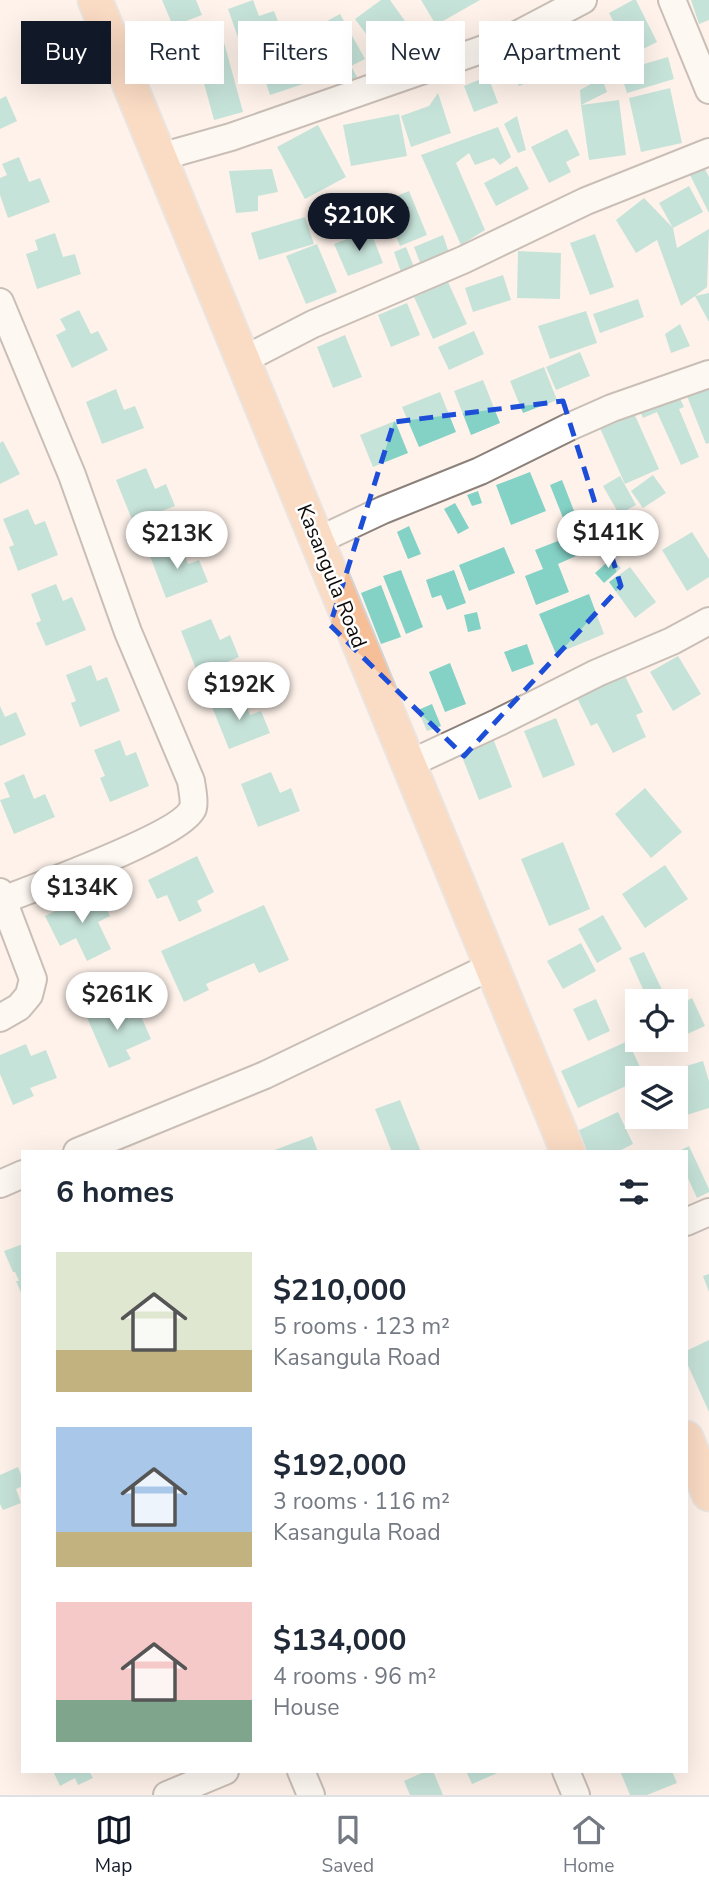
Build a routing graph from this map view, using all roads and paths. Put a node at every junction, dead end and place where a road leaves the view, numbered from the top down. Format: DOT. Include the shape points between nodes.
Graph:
graph roads {
  1 [pos="95,0"];
  2 [pos="583,0"];
  3 [pos="672,0"];
  4 [pos="709,90"];
  5 [pos="709,152"];
  6 [pos="160,158"];
  7 [pos="0,302"];
  8 [pos="243,360"];
  9 [pos="709,374"];
  10 [pos="317,541"];
  11 [pos="709,621"];
  12 [pos="409,764"];
  13 [pos="2,896"];
  14 [pos="492,965"];
  15 [pos="0,1018"];
  16 [pos="82,1150"];
  17 [pos="567,1150"];
  18 [pos="21,1175"];
  19 [pos="0,1184"];
  20 [pos="709,1212"];
  21 [pos="688,1221"];
  22 [pos="695,1443"];
  23 [pos="709,1494"];
  24 [pos="220,1773"];
  25 [pos="302,1773"];
  26 [pos="567,1773"];
  27 [pos="167,1795"];
  28 [pos="311,1795"];
  29 [pos="576,1795"];
  1 -- 6 [label="main road, Kasangula Road"];
  2 -- 6 [label="street" via="478,51"];
  3 -- 4 [label="street"];
  5 -- 8 [label="street" via="586,201"];
  6 -- 8 [label="main road, Kasangula Road"];
  7 -- 13 [label="street" via="191,781 194,806 172,828 139,845"];
  8 -- 10 [label="main road, Kasangula Road"];
  9 -- 10 [label="street" via="612,408"];
  10 -- 12 [label="main road, Kasangula Road"];
  11 -- 12 [label="street"];
  12 -- 14 [label="main road, Kasangula Road"];
  13 -- 15 [label="street" via="33,979 29,995 19,1007"];
  14 -- 16 [label="street" via="265,1075"];
  14 -- 17 [label="main road, Kasangula Road"];
  18 -- 19 [label="street"];
  20 -- 21 [label="street"];
  22 -- 23 [label="main road"];
  24 -- 27 [label="street"];
  25 -- 28 [label="street"];
  26 -- 29 [label="street"];
}
